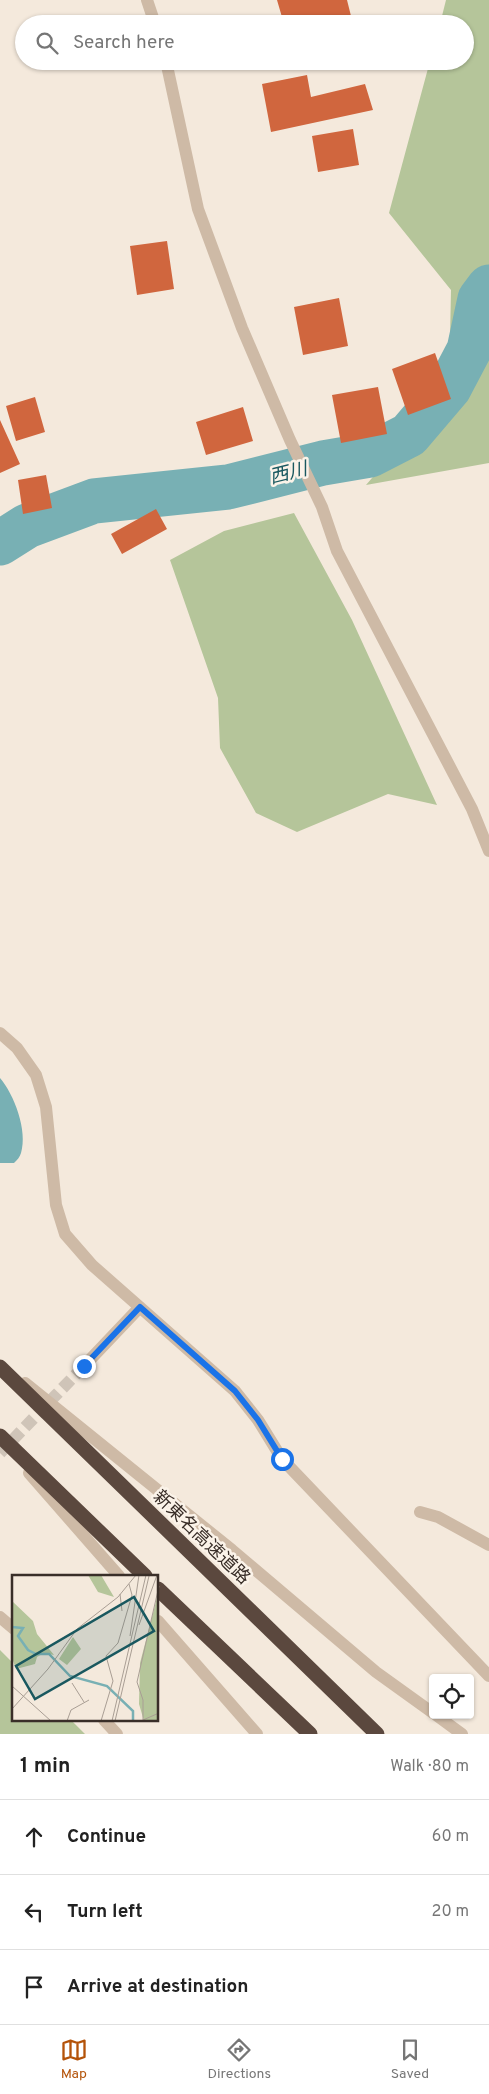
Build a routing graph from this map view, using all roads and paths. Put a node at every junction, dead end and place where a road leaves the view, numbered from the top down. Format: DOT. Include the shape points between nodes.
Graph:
graph roads {
  1 [pos="147,0"];
  2 [pos="151,15"];
  3 [pos="168,70"];
  4 [pos="489,851"];
  5 [pos="0,1033"];
  6 [pos="140,1307"];
  7 [pos="0,1365"];
  8 [pos="84,1366"];
  9 [pos="0,1438"];
  10 [pos="420,1512"];
  11 [pos="489,1545"];
  12 [pos="118,1575"];
  13 [pos="144,1575"];
  14 [pos="159,1590"];
  15 [pos="0,1617"];
  16 [pos="159,1622"];
  17 [pos="12,1627"];
  18 [pos="489,1676"];
  19 [pos="429,1710"];
  20 [pos="441,1719"];
  21 [pos="106,1722"];
  22 [pos="118,1734"];
  23 [pos="257,1734"];
  24 [pos="310,1734"];
  25 [pos="377,1734"];
  26 [pos="462,1734"];
  1 -- 2 [label="street"];
  3 -- 4 [label="street" via="198,209 242,328 322,507 337,551 455,774"];
  5 -- 6 [label="street" via="17,1048 36,1075 46,1107 56,1205 65,1234 92,1265"];
  6 -- 8 [label="street"];
  6 -- 18 [label="street" via="235,1391 282,1459"];
  7 -- 19 [label="street" via="232,1550 376,1672"];
  7 -- 25 [label="highway, 新東名高速道路"];
  9 -- 12 [label="street"];
  9 -- 13 [label="highway"];
  10 -- 11 [label="street" via="438,1517"];
  14 -- 24 [label="highway"];
  15 -- 17 [label="street"];
  16 -- 23 [label="street"];
  20 -- 26 [label="street"];
  21 -- 22 [label="street"];
}
